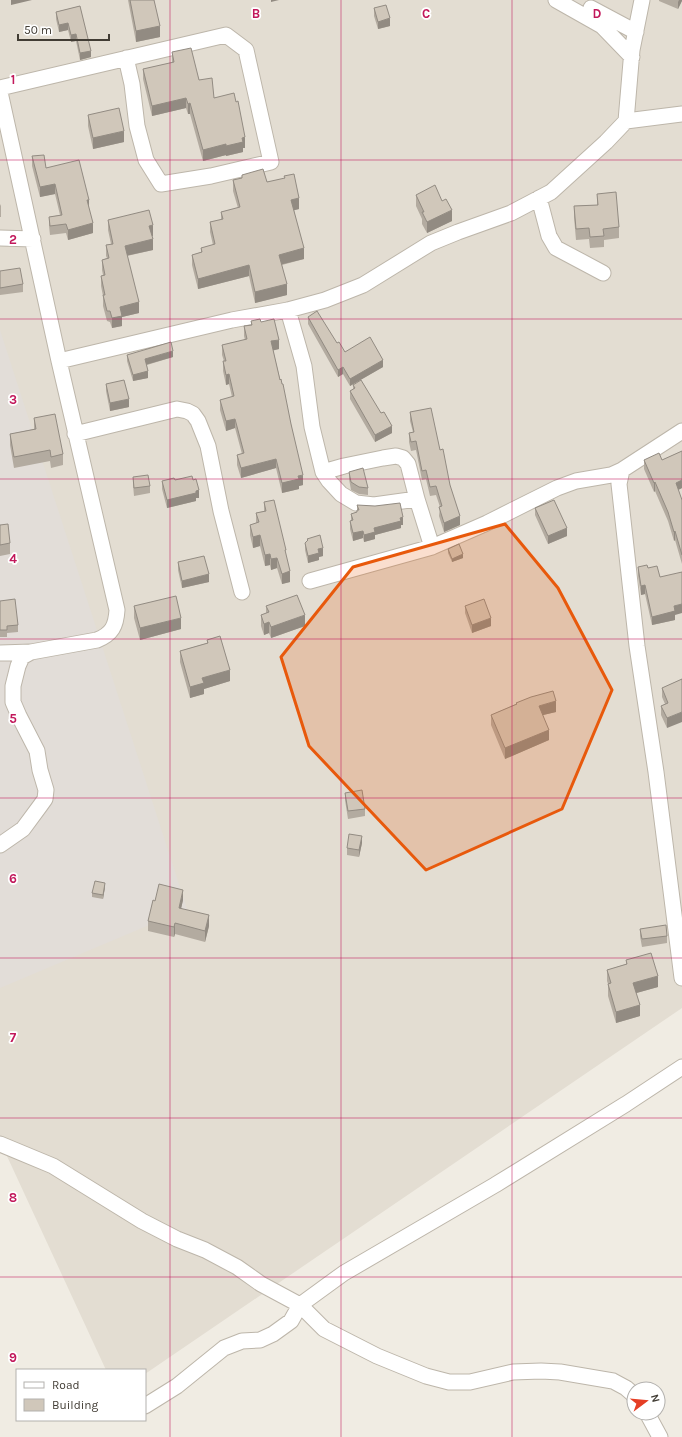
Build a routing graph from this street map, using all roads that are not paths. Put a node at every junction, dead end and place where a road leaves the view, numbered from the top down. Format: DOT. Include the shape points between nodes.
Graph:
graph roads {
  1 [pos="556,0"];
  2 [pos="576,0"];
  3 [pos="642,0"];
  4 [pos="636,32"];
  5 [pos="632,57"];
  6 [pos="126,58"];
  7 [pos="0,88"];
  8 [pos="0,92"];
  9 [pos="682,114"];
  10 [pos="626,121"];
  11 [pos="539,198"];
  12 [pos="0,238"];
  13 [pos="33,239"];
  14 [pos="603,273"];
  15 [pos="288,310"];
  16 [pos="59,361"];
  17 [pos="682,431"];
  18 [pos="75,434"];
  19 [pos="622,470"];
  20 [pos="323,472"];
  21 [pos="417,499"];
  22 [pos="432,547"];
  23 [pos="310,581"];
  24 [pos="242,592"];
  25 [pos="31,652"];
  26 [pos="0,653"];
  27 [pos="0,845"];
  28 [pos="682,978"];
  29 [pos="682,1067"];
  30 [pos="0,1144"];
  31 [pos="300,1305"];
  32 [pos="626,1388"];
  33 [pos="146,1405"];
  34 [pos="651,1421"];
  35 [pos="660,1437"];
  1 -- 5 [label="street" via="602,26"];
  2 -- 4 [label="street"];
  3 -- 4 [label="street"];
  4 -- 5 [label="street"];
  5 -- 10 [label="street"];
  6 -- 6 [label="street" via="226,35 246,50 271,162 211,176 160,184 146,160 137,126"];
  6 -- 7 [label="street"];
  8 -- 13 [label="street"];
  9 -- 10 [label="street"];
  10 -- 11 [label="street" via="551,192"];
  11 -- 14 [label="street" via="549,236 556,248"];
  11 -- 15 [label="street" via="511,213 431,243 363,285 325,300"];
  12 -- 13 [label="street"];
  13 -- 16 [label="street"];
  15 -- 16 [label="street" via="232,320"];
  15 -- 20 [label="street" via="304,366 312,427"];
  16 -- 18 [label="street"];
  17 -- 19 [label="street"];
  18 -- 24 [label="street" via="166,411 182,410 193,414 208,446 221,511"];
  18 -- 25 [label="street" via="117,610 116,620 112,630 101,639"];
  19 -- 22 [label="street" via="557,488"];
  19 -- 28 [label="street" via="618,484 636,646 656,772"];
  20 -- 21 [label="street" via="342,494 356,503 374,505"];
  20 -- 21 [label="street" via="396,456 403,458 408,464"];
  21 -- 22 [label="street"];
  22 -- 23 [label="street"];
  25 -- 26 [label="street"];
  25 -- 27 [label="street" via="22,657 18,666 12,686 13,702 37,751 46,790 40,806 23,829"];
  29 -- 31 [label="street" via="502,1181 344,1273"];
  30 -- 31 [label="street" via="53,1166 142,1221 237,1266 261,1284"];
  31 -- 32 [label="street" via="324,1329 377,1356 426,1376 449,1382 470,1382 513,1372 541,1371 613,1381"];
  31 -- 33 [label="street" via="291,1321 273,1334 260,1340 242,1341 224,1348 177,1386"];
  34 -- 35 [label="street"];
}
